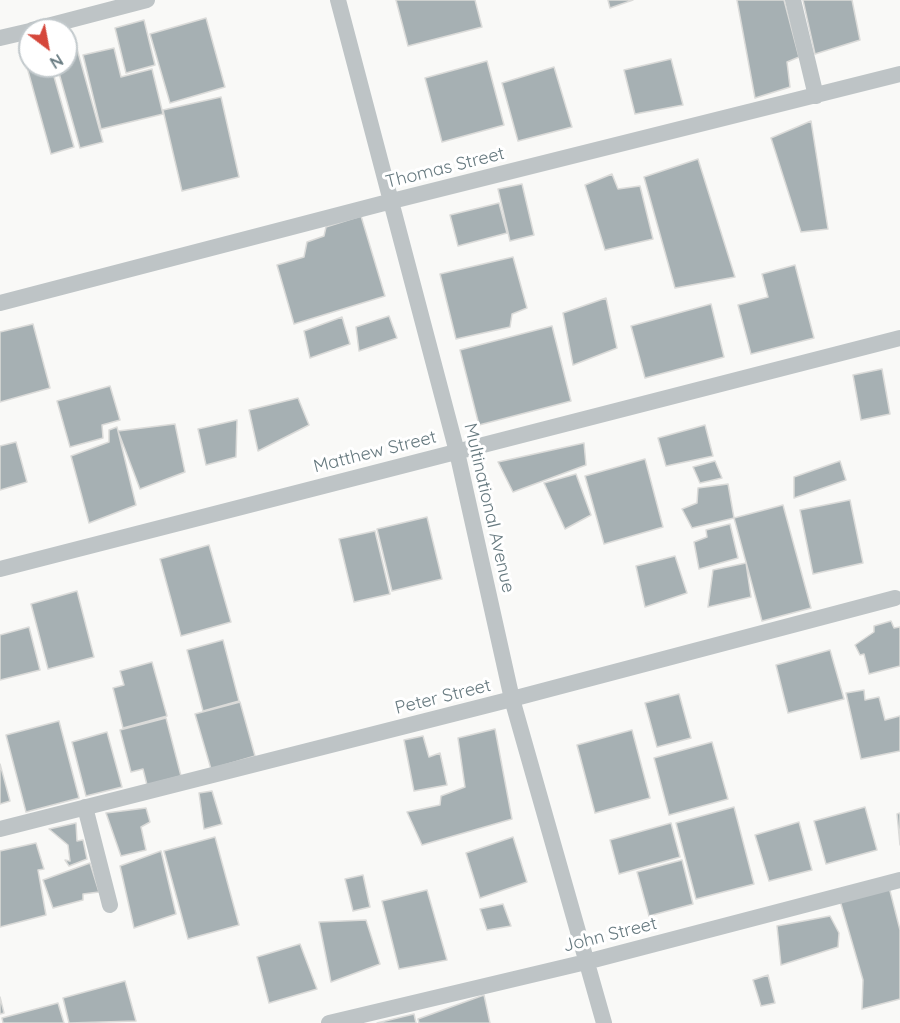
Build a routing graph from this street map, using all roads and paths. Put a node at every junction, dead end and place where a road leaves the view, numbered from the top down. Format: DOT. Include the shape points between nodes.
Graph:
graph roads {
  1 [pos="147,0"];
  2 [pos="339,0"];
  3 [pos="793,0"];
  4 [pos="77,18"];
  5 [pos="18,33"];
  6 [pos="0,38"];
  7 [pos="900,74"];
  8 [pos="816,96"];
  9 [pos="392,201"];
  10 [pos="0,303"];
  11 [pos="900,338"];
  12 [pos="457,452"];
  13 [pos="0,569"];
  14 [pos="895,598"];
  15 [pos="512,699"];
  16 [pos="85,807"];
  17 [pos="0,829"];
  18 [pos="900,880"];
  19 [pos="110,905"];
  20 [pos="586,962"];
  21 [pos="329,1023"];
  22 [pos="604,1023"];
  1 -- 4 [label="street"];
  2 -- 9 [label="street, Multinational Avenue"];
  3 -- 8 [label="street"];
  5 -- 6 [label="street"];
  7 -- 8 [label="street, Thomas Street"];
  8 -- 9 [label="street, Thomas Street"];
  9 -- 10 [label="street, Thomas Street"];
  9 -- 12 [label="street, Multinational Avenue"];
  11 -- 12 [label="street, Matthew Street"];
  12 -- 13 [label="street, Matthew Street"];
  12 -- 15 [label="street, Multinational Avenue"];
  14 -- 15 [label="street, Peter Street"];
  15 -- 16 [label="street, Peter Street"];
  15 -- 20 [label="street, Multinational Avenue"];
  16 -- 17 [label="street, Peter Street"];
  16 -- 19 [label="street"];
  18 -- 20 [label="street, John Street"];
  20 -- 21 [label="street, John Street"];
  20 -- 22 [label="street, Multinational Avenue"];
}
